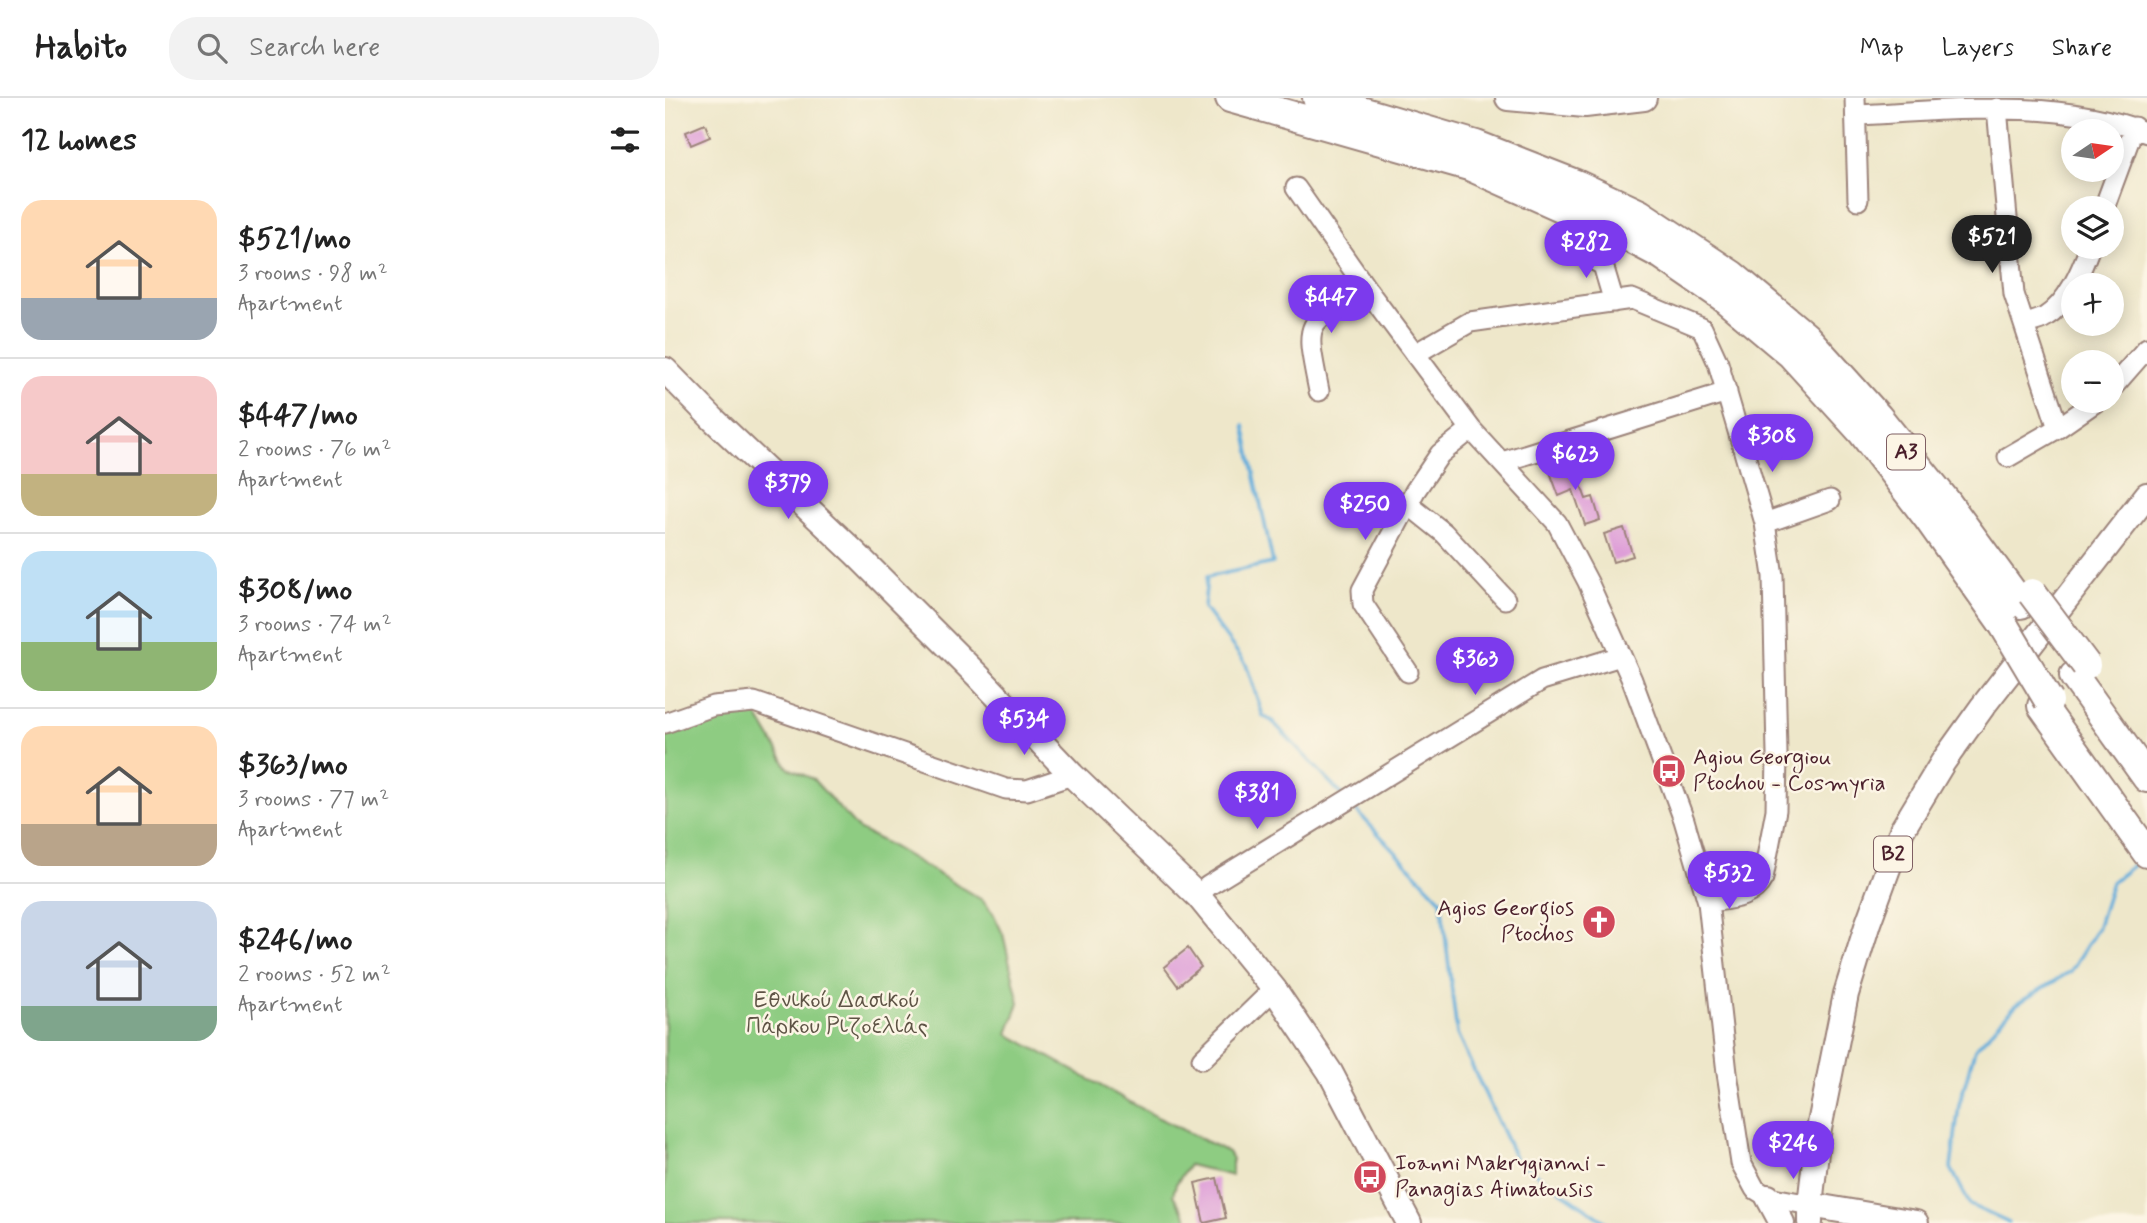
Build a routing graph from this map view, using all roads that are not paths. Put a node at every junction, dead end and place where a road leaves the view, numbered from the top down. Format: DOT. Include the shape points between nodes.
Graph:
graph roads {
  1 [pos="1230,98"];
  2 [pos="1317,98"];
  3 [pos="1508,98"];
  4 [pos="1644,98"];
  5 [pos="1856,106"];
  6 [pos="1997,108"];
  7 [pos="2140,130"];
  8 [pos="1296,188"];
  9 [pos="2110,196"];
  10 [pos="1858,200"];
  11 [pos="1634,225"];
  12 [pos="1570,248"];
  13 [pos="2086,259"];
  14 [pos="1368,291"];
  15 [pos="1614,302"];
  16 [pos="2024,324"];
  17 [pos="2147,348"];
  18 [pos="1415,354"];
  19 [pos="665,370"];
  20 [pos="2124,374"];
  21 [pos="1319,391"];
  22 [pos="1727,392"];
  23 [pos="2080,413"];
  24 [pos="2059,428"];
  25 [pos="1471,429"];
  26 [pos="2008,457"];
  27 [pos="1502,462"];
  28 [pos="2147,495"];
  29 [pos="1830,500"];
  30 [pos="1409,505"];
  31 [pos="1765,523"];
  32 [pos="1505,599"];
  33 [pos="2012,614"];
  34 [pos="1621,656"];
  35 [pos="1408,672"];
  36 [pos="2061,688"];
  37 [pos="665,723"];
  38 [pos="2147,744"];
  39 [pos="1072,775"];
  40 [pos="2147,778"];
  41 [pos="2138,824"];
  42 [pos="2147,853"];
  43 [pos="1198,896"];
  44 [pos="1708,902"];
  45 [pos="1274,989"];
  46 [pos="1202,1059"];
  47 [pos="1768,1197"];
  48 [pos="1808,1217"];
  49 [pos="1409,1223"];
  50 [pos="1783,1223"];
  51 [pos="1916,1223"];
  1 -- 11 [label="highway, A3" via="1469,166"];
  2 -- 11 [label="highway, A3" via="1476,145 1578,185"];
  3 -- 4 [label="main road" via="1585,105"];
  5 -- 6 [label="street"];
  5 -- 10 [label="street"];
  6 -- 7 [label="street" via="2053,107 2091,113"];
  6 -- 16 [label="street" via="2014,294"];
  7 -- 9 [label="street"];
  8 -- 14 [label="street"];
  11 -- 33 [label="highway" via="1659,266 1717,307 1783,365 1850,440 1916,526"];
  11 -- 33 [label="highway, A3" via="1732,275 1806,337 1945,500"];
  12 -- 15 [label="street" via="1603,265"];
  13 -- 16 [label="street" via="2060,305 2044,318"];
  14 -- 18 [label="street"];
  14 -- 21 [label="street" via="1328,311 1310,332"];
  15 -- 18 [label="street" via="1470,323"];
  15 -- 22 [label="street" via="1632,299 1702,328"];
  16 -- 24 [label="street"];
  17 -- 20 [label="street"];
  18 -- 25 [label="street"];
  19 -- 39 [label="main road" via="885,582"];
  22 -- 27 [label="street"];
  22 -- 31 [label="street"];
  23 -- 24 [label="street"];
  24 -- 26 [label="street"];
  25 -- 27 [label="street"];
  25 -- 30 [label="street" via="1440,454"];
  27 -- 34 [label="street" via="1557,523"];
  28 -- 48 [label="main road, B2" via="1983,706 1902,830 1846,994 1818,1134"];
  29 -- 31 [label="street"];
  30 -- 32 [label="street" via="1444,533"];
  30 -- 35 [label="street" via="1361,590 1363,604"];
  31 -- 44 [label="street" via="1773,576 1776,810 1759,886 1743,897"];
  33 -- 36 [label="highway"];
  33 -- 36 [label="highway, A3"];
  34 -- 43 [label="street" via="1542,680 1349,797"];
  34 -- 44 [label="street" via="1685,820"];
  36 -- 38 [label="highway"];
  36 -- 40 [label="highway, A3"];
  36 -- 41 [label="highway"];
  37 -- 39 [label="street" via="713,706 754,702 1006,789 1027,790"];
  39 -- 43 [label="main road"];
  41 -- 42 [label="highway"];
  43 -- 45 [label="main road"];
  44 -- 47 [label="street" via="1741,1163 1755,1189"];
  45 -- 46 [label="street"];
  45 -- 49 [label="main road" via="1330,1072"];
  47 -- 48 [label="street"];
  47 -- 50 [label="main road"];
  48 -- 51 [label="main road"];
}
